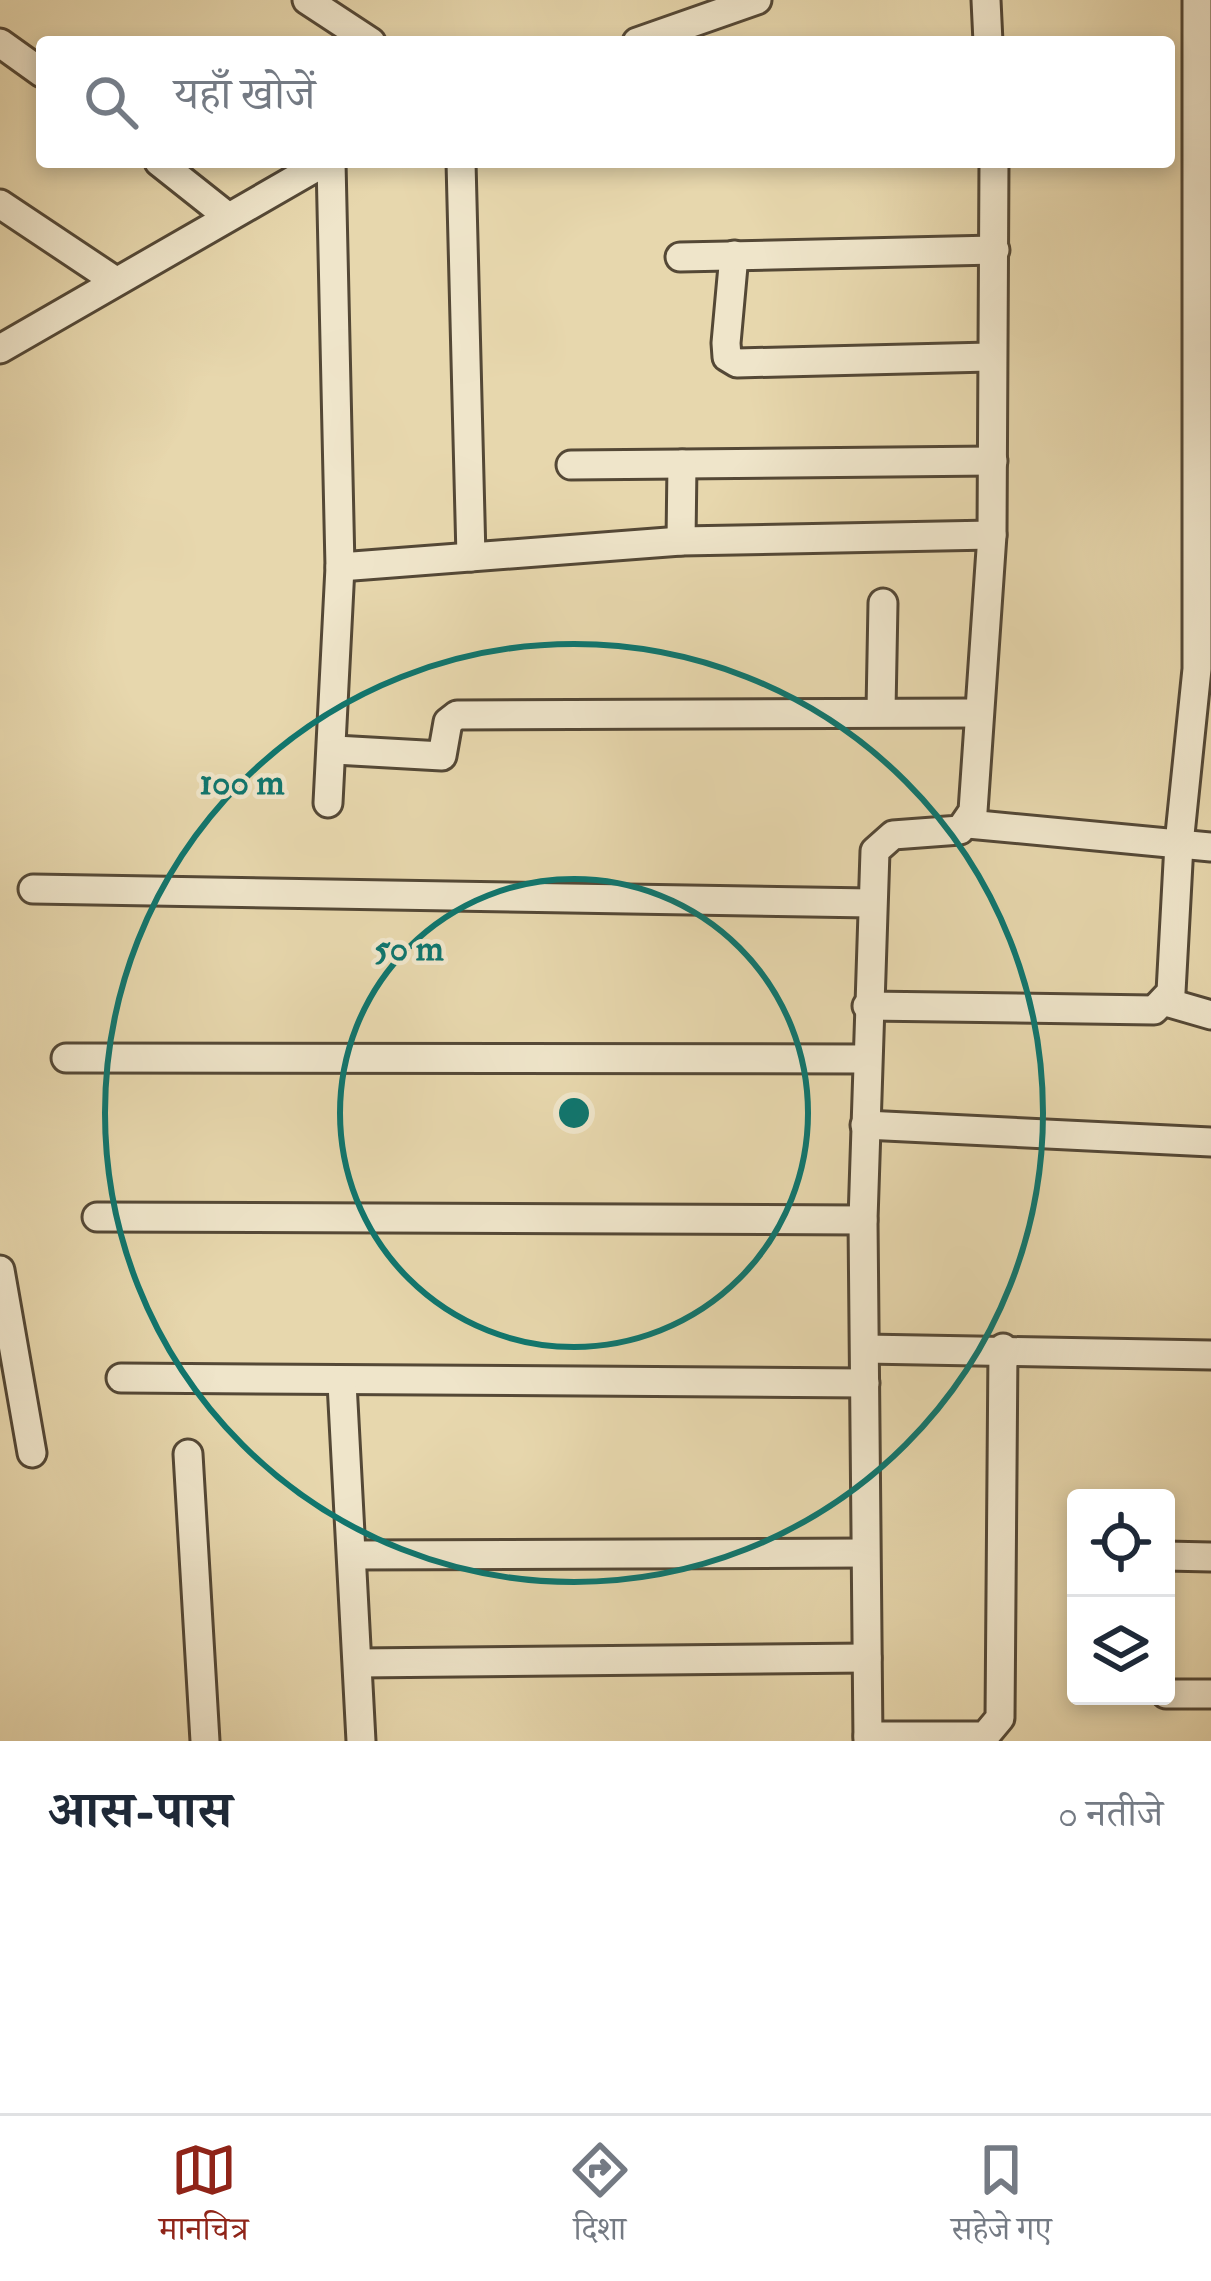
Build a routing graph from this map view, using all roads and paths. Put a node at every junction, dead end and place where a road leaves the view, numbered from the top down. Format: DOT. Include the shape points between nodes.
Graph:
graph roads {
  1 [pos="307,0"];
  2 [pos="758,0"];
  3 [pos="986,0"];
  4 [pos="1197,0"];
  5 [pos="362,36"];
  6 [pos="654,36"];
  7 [pos="988,36"];
  8 [pos="0,43"];
  9 [pos="36,69"];
  10 [pos="1205,127"];
  11 [pos="167,168"];
  12 [pos="317,168"];
  13 [pos="328,168"];
  14 [pos="461,168"];
  15 [pos="994,168"];
  16 [pos="0,204"];
  17 [pos="227,216"];
  18 [pos="995,250"];
  19 [pos="734,255"];
  20 [pos="680,257"];
  21 [pos="115,280"];
  22 [pos="0,349"];
  23 [pos="990,357"];
  24 [pos="1206,359"];
  25 [pos="993,461"];
  26 [pos="682,464"];
  27 [pos="572,465"];
  28 [pos="1205,533"];
  29 [pos="992,536"];
  30 [pos="681,541"];
  31 [pos="471,557"];
  32 [pos="340,567"];
  33 [pos="883,604"];
  34 [pos="881,710"];
  35 [pos="977,713"];
  36 [pos="334,750"];
  37 [pos="328,803"];
  38 [pos="968,824"];
  39 [pos="1179,844"];
  40 [pos="1211,847"];
  41 [pos="33,889"];
  42 [pos="871,903"];
  43 [pos="1166,1003"];
  44 [pos="867,1006"];
  45 [pos="1211,1015"];
  46 [pos="66,1058"];
  47 [pos="865,1059"];
  48 [pos="865,1125"];
  49 [pos="1211,1142"];
  50 [pos="97,1217"];
  51 [pos="863,1220"];
  52 [pos="0,1270"];
  53 [pos="1003,1348"];
  54 [pos="865,1349"];
  55 [pos="1211,1355"];
  56 [pos="121,1378"];
  57 [pos="342,1383"];
  58 [pos="865,1383"];
  59 [pos="32,1453"];
  60 [pos="188,1454"];
  61 [pos="866,1553"];
  62 [pos="353,1555"];
  63 [pos="1175,1556"];
  64 [pos="1211,1557"];
  65 [pos="867,1658"];
  66 [pos="358,1663"];
  67 [pos="1175,1694"];
  68 [pos="1211,1694"];
  69 [pos="868,1738"];
  70 [pos="205,1741"];
  71 [pos="361,1741"];
  1 -- 5 [label="street"];
  2 -- 6 [label="street"];
  3 -- 7 [label="street"];
  4 -- 10 [label="street"];
  8 -- 9 [label="street"];
  10 -- 24 [label="street"];
  11 -- 17 [label="street"];
  12 -- 17 [label="street"];
  13 -- 32 [label="street"];
  14 -- 31 [label="street"];
  15 -- 18 [label="street"];
  16 -- 21 [label="street"];
  17 -- 21 [label="street"];
  18 -- 19 [label="street"];
  18 -- 23 [label="street"];
  19 -- 20 [label="street"];
  19 -- 23 [label="street" via="725,343 736,363"];
  21 -- 22 [label="street"];
  23 -- 25 [label="street"];
  24 -- 28 [label="street"];
  25 -- 26 [label="street"];
  25 -- 29 [label="street"];
  26 -- 27 [label="street"];
  26 -- 30 [label="street"];
  28 -- 39 [label="street"];
  29 -- 30 [label="street"];
  29 -- 35 [label="street"];
  30 -- 31 [label="street"];
  31 -- 32 [label="street"];
  32 -- 36 [label="street"];
  33 -- 34 [label="street"];
  34 -- 35 [label="street"];
  34 -- 36 [label="street" via="457,715 448,722 442,756"];
  35 -- 38 [label="street"];
  36 -- 37 [label="street"];
  38 -- 39 [label="street"];
  38 -- 42 [label="street" via="885,840 875,851"];
  39 -- 40 [label="street"];
  39 -- 43 [label="street"];
  41 -- 42 [label="street"];
  42 -- 44 [label="street"];
  43 -- 44 [label="street" via="1154,1010"];
  43 -- 45 [label="street"];
  44 -- 47 [label="street"];
  46 -- 47 [label="street"];
  47 -- 48 [label="street"];
  48 -- 49 [label="street"];
  48 -- 51 [label="street"];
  50 -- 51 [label="street"];
  51 -- 54 [label="street"];
  52 -- 59 [label="street"];
  53 -- 54 [label="street"];
  53 -- 55 [label="street"];
  53 -- 69 [label="street" via="1000,1718 985,1736"];
  54 -- 58 [label="street"];
  56 -- 57 [label="street"];
  57 -- 58 [label="street"];
  57 -- 62 [label="street"];
  58 -- 61 [label="street"];
  60 -- 70 [label="street"];
  61 -- 62 [label="street"];
  61 -- 65 [label="street"];
  62 -- 66 [label="street"];
  63 -- 64 [label="street"];
  65 -- 66 [label="street"];
  65 -- 69 [label="street"];
  66 -- 71 [label="street"];
  67 -- 68 [label="street"];
}
